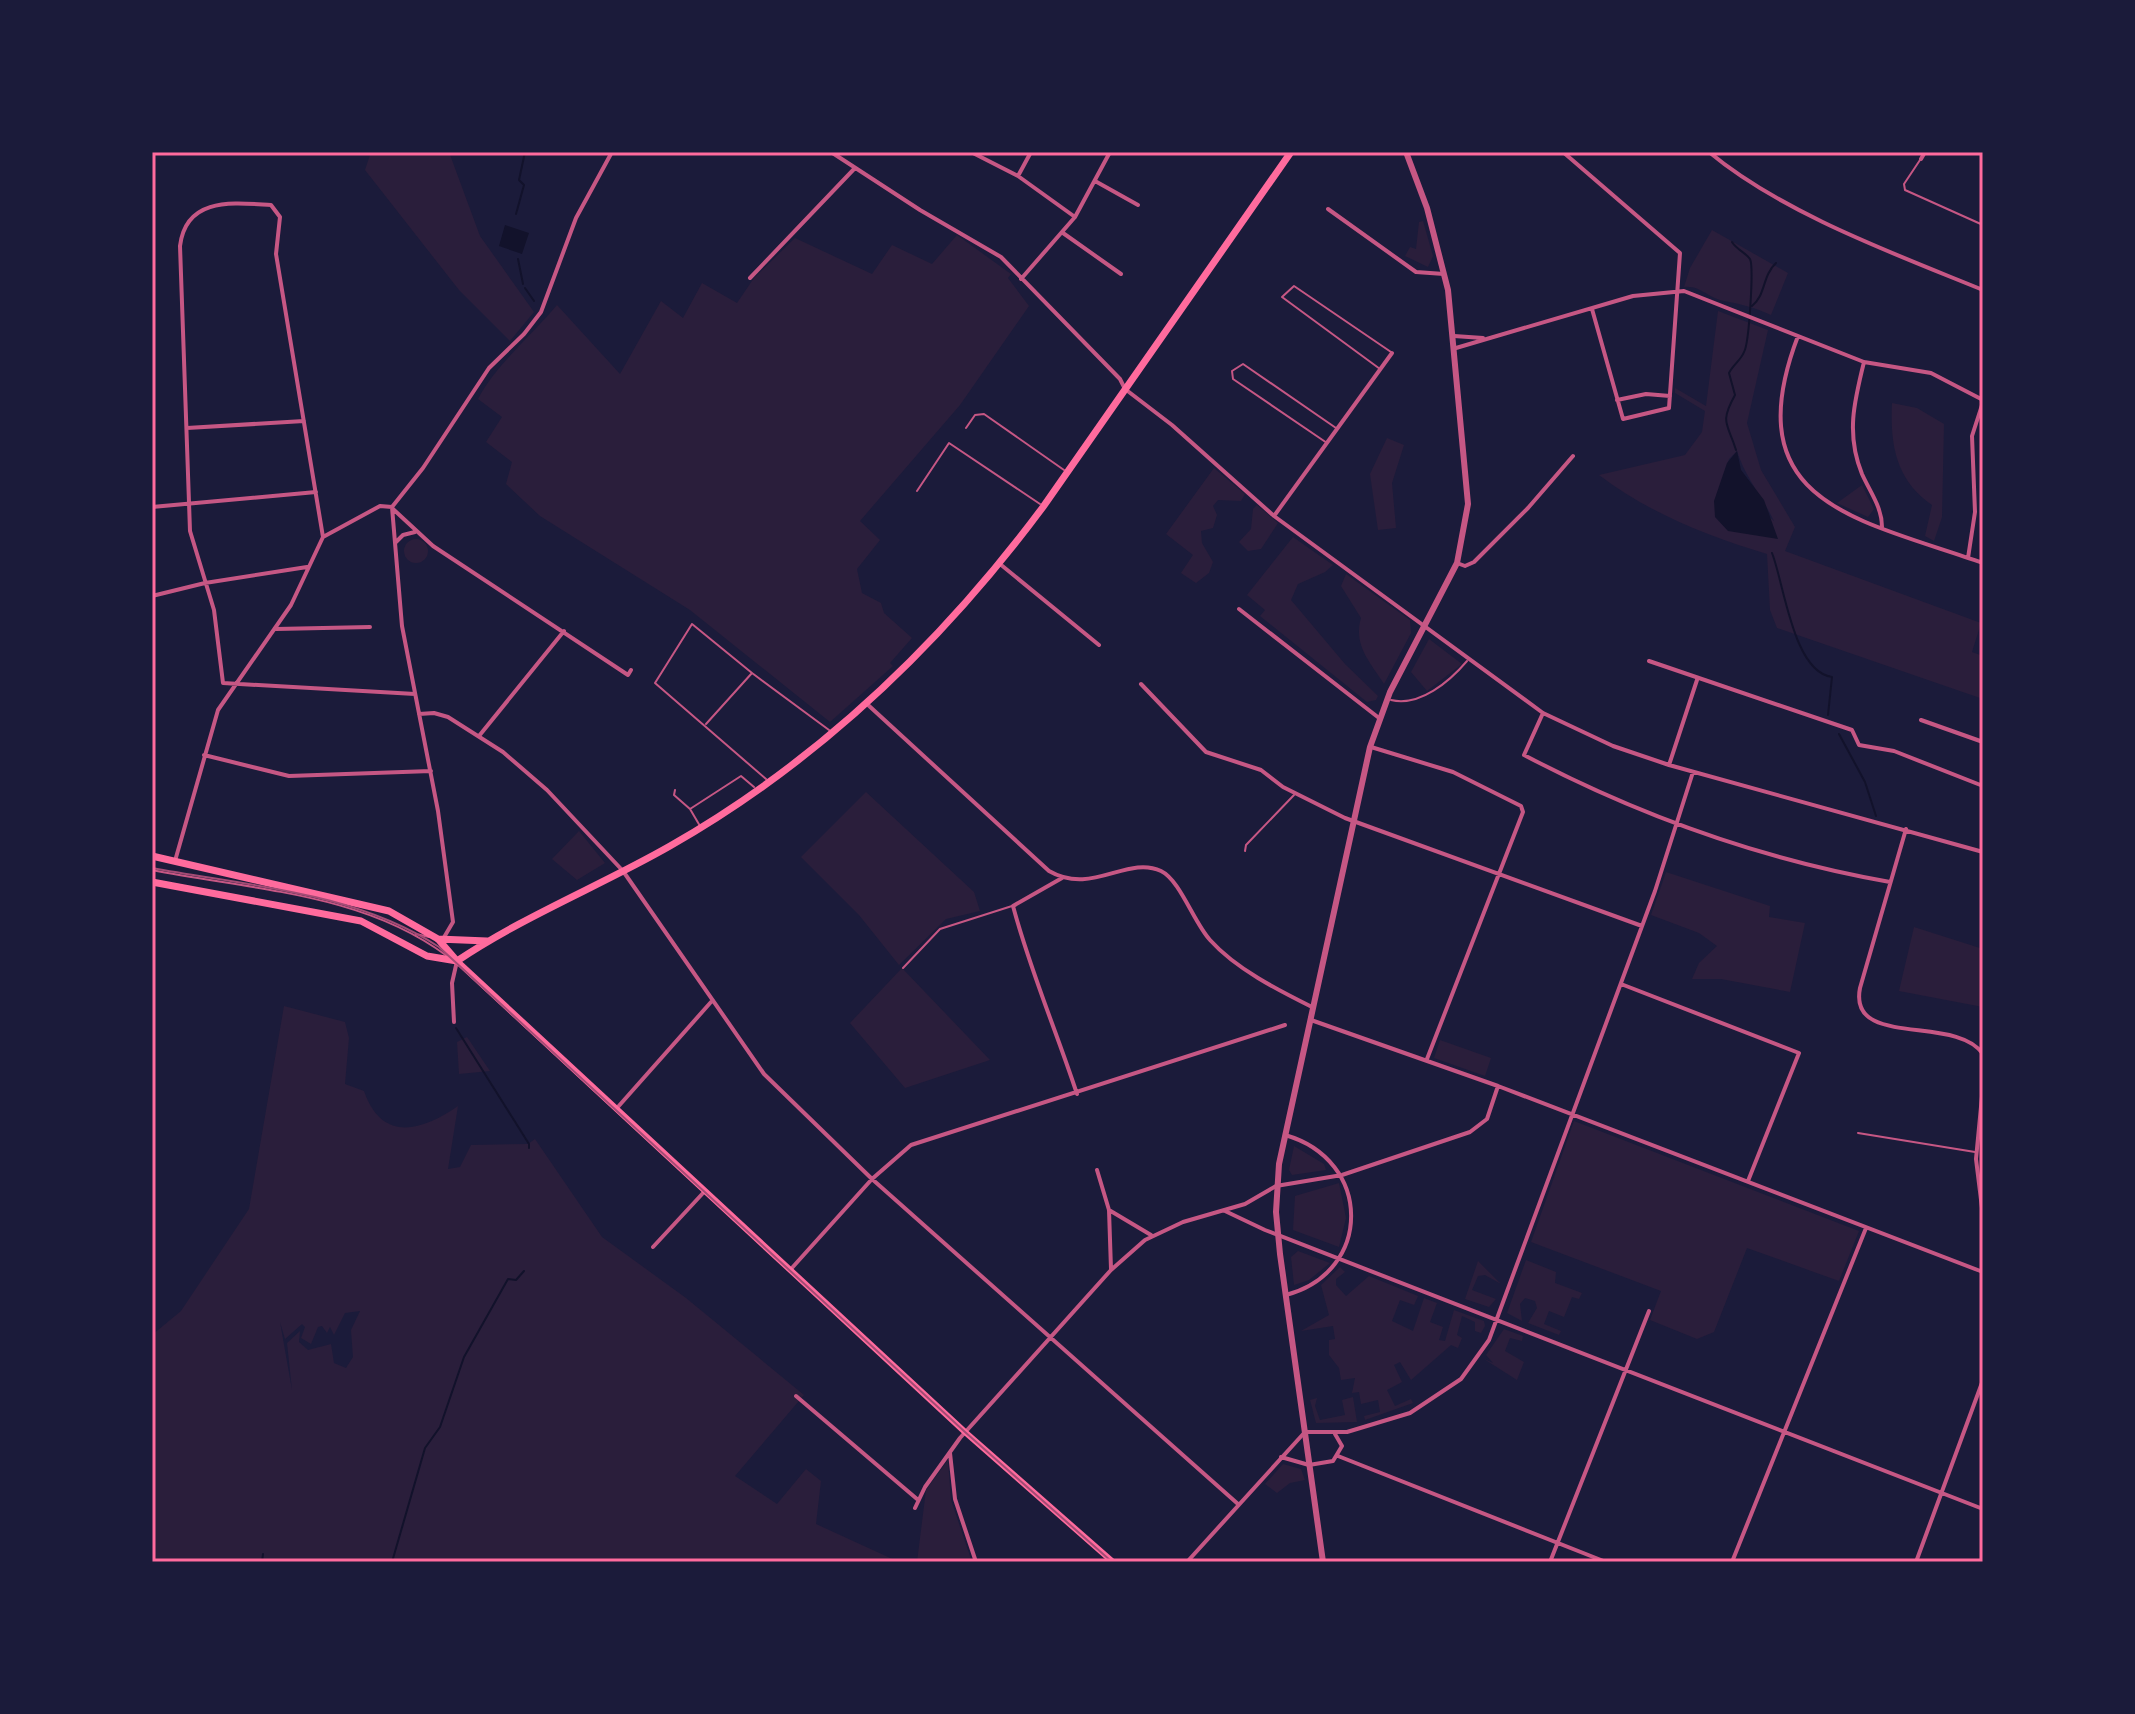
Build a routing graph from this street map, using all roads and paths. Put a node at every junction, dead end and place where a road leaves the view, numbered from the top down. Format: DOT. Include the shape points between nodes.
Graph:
graph roads {
  1 [pos="612,152"];
  2 [pos="831,152"];
  3 [pos="971,152"];
  4 [pos="1031,152"];
  5 [pos="1110,152"];
  6 [pos="1291,152"];
  7 [pos="1406,152"];
  8 [pos="1563,152"];
  9 [pos="1709,152"];
  10 [pos="1925,152"];
  11 [pos="1921,159"];
  12 [pos="855,168"];
  13 [pos="1018,176"];
  14 [pos="1095,181"];
  15 [pos="1138,205"];
  16 [pos="1328,209"];
  17 [pos="1075,217"];
  18 [pos="1983,225"];
  19 [pos="1063,233"];
  20 [pos="1121,274"];
  21 [pos="1444,274"];
  22 [pos="750,278"];
  23 [pos="1021,279"];
  24 [pos="1675,290"];
  25 [pos="1983,290"];
  26 [pos="1591,308"];
  27 [pos="1798,335"];
  28 [pos="1454,336"];
  29 [pos="1485,339"];
  30 [pos="1456,348"];
  31 [pos="1392,353"];
  32 [pos="1864,362"];
  33 [pos="1380,369"];
  34 [pos="1125,389"];
  35 [pos="1670,396"];
  36 [pos="1617,400"];
  37 [pos="1983,401"];
  38 [pos="304,421"];
  39 [pos="187,428"];
  40 [pos="966,428"];
  41 [pos="1337,429"];
  42 [pos="1327,443"];
  43 [pos="1573,456"];
  44 [pos="1067,473"];
  45 [pos="917,491"];
  46 [pos="316,492"];
  47 [pos="188,504"];
  48 [pos="152,507"];
  49 [pos="392,507"];
  50 [pos="1043,507"];
  51 [pos="1274,516"];
  52 [pos="1882,527"];
  53 [pos="417,532"];
  54 [pos="323,537"];
  55 [pos="394,544"];
  56 [pos="1968,558"];
  57 [pos="1457,563"];
  58 [pos="1983,563"];
  59 [pos="1000,564"];
  60 [pos="307,567"];
  61 [pos="205,583"];
  62 [pos="152,596"];
  63 [pos="1239,609"];
  64 [pos="1426,625"];
  65 [pos="370,627"];
  66 [pos="275,629"];
  67 [pos="564,631"];
  68 [pos="1099,645"];
  69 [pos="1468,660"];
  70 [pos="1649,661"];
  71 [pos="631,670"];
  72 [pos="752,673"];
  73 [pos="1697,680"];
  74 [pos="1141,684"];
  75 [pos="233,686"];
  76 [pos="415,694"];
  77 [pos="1387,698"];
  78 [pos="867,704"];
  79 [pos="1543,713"];
  80 [pos="419,714"];
  81 [pos="1379,718"];
  82 [pos="1921,720"];
  83 [pos="705,725"];
  84 [pos="833,733"];
  85 [pos="479,736"];
  86 [pos="1983,742"];
  87 [pos="1370,747"];
  88 [pos="204,755"];
  89 [pos="1669,765"];
  90 [pos="431,771"];
  91 [pos="1693,771"];
  92 [pos="769,782"];
  93 [pos="1983,786"];
  94 [pos="675,790"];
  95 [pos="758,791"];
  96 [pos="1295,794"];
  97 [pos="690,809"];
  98 [pos="1352,821"];
  99 [pos="1676,826"];
  100 [pos="701,828"];
  101 [pos="1906,829"];
  102 [pos="1245,851"];
  103 [pos="1983,852"];
  104 [pos="152,856"];
  105 [pos="175,861"];
  106 [pos="152,870"];
  107 [pos="623,871"];
  108 [pos="1499,874"];
  109 [pos="1062,878"];
  110 [pos="152,882"];
  111 [pos="1890,882"];
  112 [pos="1013,906"];
  113 [pos="1642,926"];
  114 [pos="414,933"];
  115 [pos="440,939"];
  116 [pos="487,941"];
  117 [pos="457,961"];
  118 [pos="903,968"];
  119 [pos="1621,984"];
  120 [pos="711,1002"];
  121 [pos="1312,1007"];
  122 [pos="1310,1020"];
  123 [pos="454,1022"];
  124 [pos="1285,1025"];
  125 [pos="1983,1054"];
  126 [pos="1427,1059"];
  127 [pos="1498,1086"];
  128 [pos="1983,1086"];
  129 [pos="1077,1094"];
  130 [pos="616,1109"];
  131 [pos="1572,1115"];
  132 [pos="1858,1133"];
  133 [pos="1285,1135"];
  134 [pos="1977,1152"];
  135 [pos="1097,1170"];
  136 [pos="1342,1175"];
  137 [pos="872,1179"];
  138 [pos="1748,1181"];
  139 [pos="1276,1186"];
  140 [pos="704,1192"];
  141 [pos="1983,1209"];
  142 [pos="1109,1210"];
  143 [pos="1225,1211"];
  144 [pos="1983,1216"];
  145 [pos="1866,1228"];
  146 [pos="1152,1235"];
  147 [pos="1278,1236"];
  148 [pos="653,1247"];
  149 [pos="1340,1257"];
  150 [pos="789,1270"];
  151 [pos="1111,1270"];
  152 [pos="1983,1272"];
  153 [pos="1286,1295"];
  154 [pos="1649,1311"];
  155 [pos="1497,1318"];
  156 [pos="1050,1337"];
  157 [pos="1627,1370"];
  158 [pos="1983,1380"];
  159 [pos="796,1396"];
  160 [pos="1784,1431"];
  161 [pos="965,1432"];
  162 [pos="1305,1432"];
  163 [pos="1334,1433"];
  164 [pos="950,1451"];
  165 [pos="1338,1456"];
  166 [pos="1281,1457"];
  167 [pos="1309,1465"];
  168 [pos="1943,1494"];
  169 [pos="917,1499"];
  170 [pos="1238,1504"];
  171 [pos="915,1508"];
  172 [pos="1983,1509"];
  173 [pos="1558,1543"];
  174 [pos="976,1562"];
  175 [pos="1113,1562"];
  176 [pos="1187,1562"];
  177 [pos="1323,1562"];
  178 [pos="1550,1562"];
  179 [pos="1606,1562"];
  180 [pos="1732,1562"];
  181 [pos="1916,1562"];
  1 -- 49 [label="street" via="576,218 541,312 489,368"];
  2 -- 12 [label="street"];
  3 -- 13 [label="street"];
  4 -- 13 [label="street"];
  5 -- 14 [label="street"];
  6 -- 34 [label="main road"];
  7 -- 21 [label="street"];
  8 -- 24 [label="street" via="1680,253"];
  9 -- 25 [label="street" via="1812,215"];
  10 -- 11 [label="street"];
  11 -- 18 [label="lane" via="1905,190"];
  12 -- 22 [label="street"];
  12 -- 23 [label="street" via="1001,257"];
  13 -- 17 [label="street"];
  14 -- 15 [label="street"];
  14 -- 17 [label="street"];
  16 -- 21 [label="street" via="1416,272"];
  17 -- 19 [label="street"];
  19 -- 20 [label="street"];
  19 -- 23 [label="street"];
  21 -- 28 [label="street"];
  23 -- 34 [label="street"];
  24 -- 26 [label="street"];
  24 -- 27 [label="street" via="1701,295"];
  24 -- 35 [label="street"];
  26 -- 29 [label="street"];
  26 -- 36 [label="street"];
  27 -- 32 [label="street"];
  27 -- 52 [label="street" via="1781,392 1783,447 1811,489 1851,516"];
  28 -- 29 [label="street"];
  28 -- 30 [label="street"];
  29 -- 30 [label="street"];
  30 -- 57 [label="street" via="1468,504"];
  31 -- 33 [label="street"];
  31 -- 33 [label="lane" via="1294,286 1288,288 1284,302"];
  32 -- 37 [label="street" via="1931,373"];
  32 -- 52 [label="street" via="1852,435"];
  33 -- 41 [label="street"];
  34 -- 44 [label="main road"];
  34 -- 51 [label="street"];
  35 -- 36 [label="street"];
  35 -- 36 [label="street" via="1669,408 1623,419"];
  37 -- 56 [label="street" via="1972,436 1975,512"];
  38 -- 39 [label="street"];
  38 -- 39 [label="street" via="276,254 277,209 216,203 185,227 180,246"];
  38 -- 46 [label="street"];
  39 -- 47 [label="street"];
  40 -- 44 [label="lane" via="975,415 984,414"];
  41 -- 42 [label="street"];
  41 -- 42 [label="lane" via="1243,364 1232,371 1233,379"];
  42 -- 51 [label="street"];
  43 -- 57 [label="street" via="1474,562"];
  44 -- 50 [label="main road"];
  45 -- 50 [label="lane" via="949,443"];
  46 -- 47 [label="street"];
  46 -- 54 [label="street"];
  47 -- 48 [label="street"];
  47 -- 61 [label="street" via="194,552"];
  49 -- 53 [label="street"];
  49 -- 54 [label="street" via="380,506"];
  49 -- 55 [label="street"];
  50 -- 59 [label="main road"];
  51 -- 64 [label="street"];
  52 -- 56 [label="street"];
  53 -- 55 [label="street"];
  53 -- 67 [label="street"];
  54 -- 60 [label="street"];
  55 -- 76 [label="street"];
  56 -- 58 [label="street"];
  57 -- 64 [label="street"];
  59 -- 68 [label="street"];
  59 -- 78 [label="main road" via="947,626"];
  60 -- 61 [label="street"];
  60 -- 66 [label="street"];
  61 -- 62 [label="street"];
  61 -- 75 [label="street" via="214,610 223,683"];
  63 -- 81 [label="street"];
  64 -- 69 [label="street"];
  64 -- 77 [label="street"];
  65 -- 66 [label="street"];
  66 -- 75 [label="street"];
  67 -- 71 [label="street" via="628,675"];
  67 -- 85 [label="street"];
  69 -- 77 [label="lane" via="1432,691 1404,702"];
  69 -- 79 [label="street"];
  70 -- 73 [label="street"];
  72 -- 83 [label="lane"];
  72 -- 83 [label="lane" via="692,624 655,683"];
  72 -- 84 [label="lane"];
  73 -- 89 [label="street"];
  73 -- 93 [label="street" via="1852,730 1859,745 1894,751"];
  74 -- 96 [label="street" via="1201,749 1261,770"];
  75 -- 76 [label="street"];
  75 -- 88 [label="street" via="218,710"];
  76 -- 80 [label="street"];
  77 -- 81 [label="street"];
  78 -- 84 [label="main road"];
  78 -- 109 [label="street"];
  79 -- 89 [label="street"];
  79 -- 99 [label="street" via="1524,755"];
  80 -- 85 [label="street" via="448,717"];
  80 -- 90 [label="street"];
  81 -- 87 [label="street"];
  82 -- 86 [label="street"];
  83 -- 92 [label="lane"];
  84 -- 92 [label="main road"];
  85 -- 107 [label="street" via="547,790"];
  87 -- 98 [label="street"];
  87 -- 108 [label="street" via="1453,772 1521,806"];
  88 -- 90 [label="street" via="289,776"];
  88 -- 105 [label="street"];
  89 -- 91 [label="street"];
  90 -- 115 [label="street" via="453,922"];
  91 -- 99 [label="street"];
  91 -- 101 [label="street"];
  92 -- 95 [label="main road"];
  94 -- 97 [label="lane"];
  95 -- 97 [label="lane" via="741,776"];
  95 -- 100 [label="main road"];
  96 -- 98 [label="street"];
  96 -- 102 [label="lane"];
  97 -- 100 [label="lane"];
  98 -- 108 [label="street"];
  98 -- 121 [label="street"];
  99 -- 111 [label="street" via="1779,859"];
  99 -- 113 [label="street"];
  100 -- 107 [label="main road"];
  101 -- 103 [label="street"];
  101 -- 111 [label="street"];
  104 -- 105 [label="main road"];
  105 -- 115 [label="main road" via="389,911"];
  106 -- 114 [label="lane" via="354,909"];
  107 -- 116 [label="main road"];
  107 -- 120 [label="street"];
  108 -- 113 [label="street"];
  108 -- 126 [label="street"];
  109 -- 112 [label="street"];
  109 -- 121 [label="street" via="1079,882 1141,868 1162,872 1225,955"];
  110 -- 117 [label="main road" via="361,921 427,956"];
  111 -- 125 [label="street" via="1860,988 1860,1011 1885,1025 1964,1037"];
  112 -- 118 [label="lane" via="940,929"];
  112 -- 129 [label="street"];
  113 -- 119 [label="street"];
  114 -- 115 [label="lane"];
  114 -- 117 [label="lane"];
  115 -- 116 [label="main road"];
  115 -- 117 [label="main road"];
  116 -- 117 [label="main road"];
  117 -- 123 [label="street"];
  117 -- 130 [label="main road"];
  119 -- 131 [label="street"];
  119 -- 138 [label="street" via="1799,1053"];
  120 -- 130 [label="street"];
  120 -- 137 [label="street" via="764,1074"];
  121 -- 122 [label="street"];
  122 -- 126 [label="street"];
  122 -- 133 [label="street"];
  124 -- 129 [label="street"];
  126 -- 127 [label="street"];
  127 -- 131 [label="street"];
  127 -- 136 [label="street" via="1480,1127"];
  128 -- 134 [label="street"];
  129 -- 137 [label="street" via="922,1140"];
  130 -- 140 [label="main road"];
  131 -- 138 [label="street"];
  131 -- 155 [label="street"];
  132 -- 134 [label="lane"];
  133 -- 136 [label="street" via="1324,1154"];
  133 -- 139 [label="street"];
  134 -- 141 [label="street"];
  135 -- 142 [label="street"];
  136 -- 139 [label="street"];
  136 -- 149 [label="street" via="1351,1218"];
  137 -- 150 [label="street"];
  137 -- 156 [label="street"];
  138 -- 145 [label="street"];
  139 -- 143 [label="street"];
  139 -- 147 [label="street"];
  140 -- 148 [label="street"];
  140 -- 150 [label="main road"];
  141 -- 144 [label="street"];
  142 -- 146 [label="street"];
  142 -- 151 [label="street"];
  143 -- 146 [label="street"];
  143 -- 147 [label="street"];
  145 -- 152 [label="street"];
  145 -- 160 [label="street"];
  146 -- 151 [label="street"];
  147 -- 149 [label="street"];
  147 -- 153 [label="street"];
  149 -- 153 [label="street" via="1315,1282"];
  149 -- 155 [label="street"];
  150 -- 161 [label="main road"];
  151 -- 156 [label="street"];
  153 -- 162 [label="street"];
  154 -- 157 [label="street"];
  155 -- 157 [label="street"];
  155 -- 163 [label="street" via="1473,1363 1437,1397 1393,1421"];
  156 -- 161 [label="street"];
  156 -- 170 [label="street"];
  157 -- 160 [label="street"];
  157 -- 173 [label="street"];
  158 -- 168 [label="street"];
  159 -- 169 [label="street"];
  160 -- 168 [label="street"];
  160 -- 180 [label="street"];
  161 -- 164 [label="street"];
  161 -- 175 [label="main road"];
  162 -- 163 [label="street"];
  162 -- 166 [label="street"];
  162 -- 167 [label="street"];
  163 -- 165 [label="street" via="1342,1446"];
  164 -- 169 [label="street"];
  164 -- 174 [label="street" via="955,1499"];
  165 -- 167 [label="street"];
  165 -- 173 [label="street"];
  166 -- 167 [label="street"];
  166 -- 170 [label="street"];
  167 -- 177 [label="street"];
  168 -- 172 [label="street"];
  168 -- 181 [label="street"];
  169 -- 171 [label="street"];
  170 -- 176 [label="street"];
  173 -- 178 [label="street"];
  173 -- 179 [label="street"];
}
